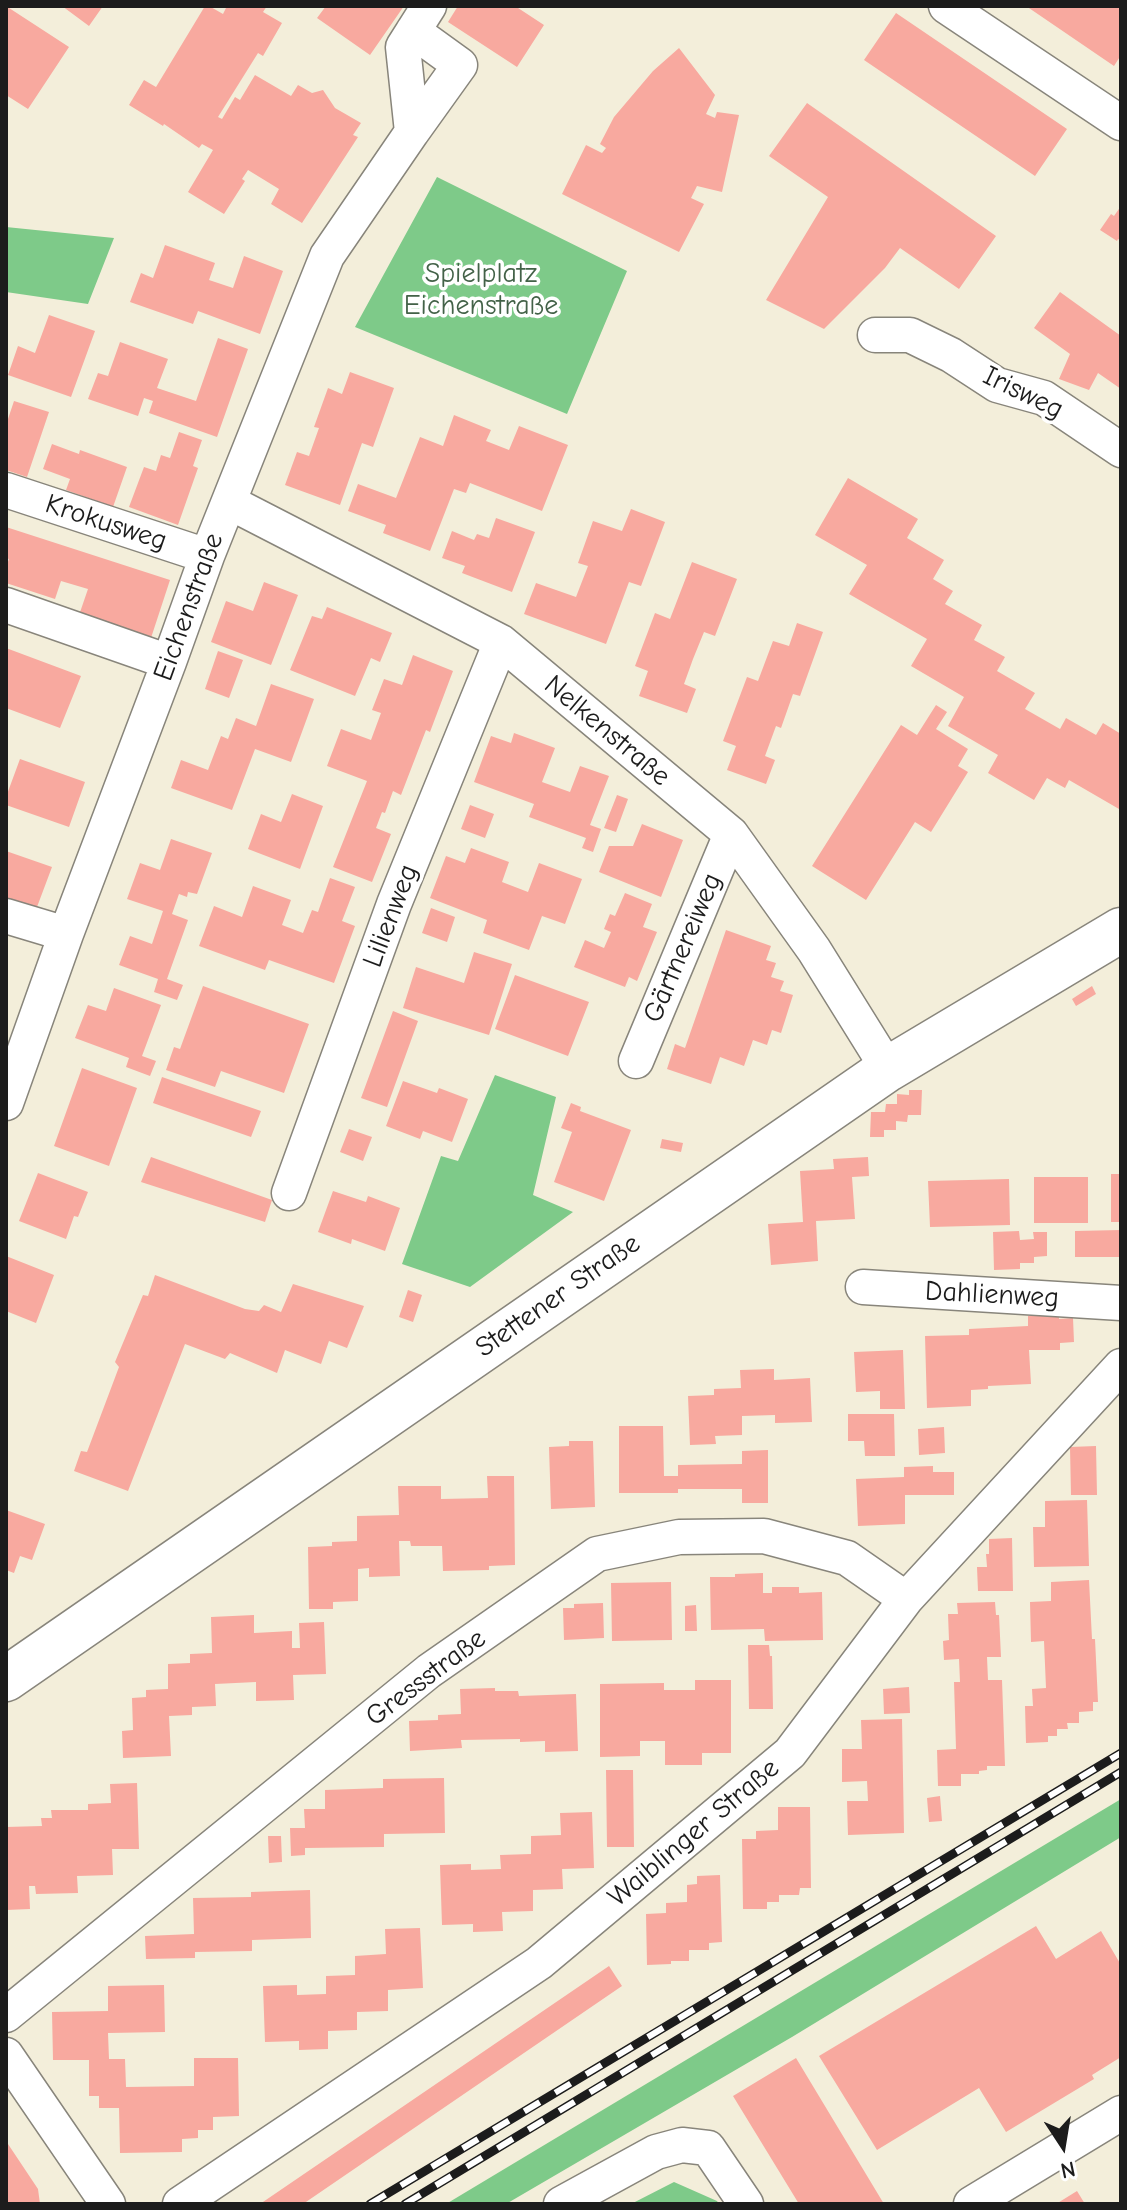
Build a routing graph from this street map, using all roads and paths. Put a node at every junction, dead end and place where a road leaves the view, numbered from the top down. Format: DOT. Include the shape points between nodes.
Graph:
graph roads {
  1 [pos="946,6"];
  2 [pos="421,19"];
  3 [pos="1121,123"];
  4 [pos="412,132"];
  5 [pos="875,335"];
  6 [pos="1121,450"];
  7 [pos="6,490"];
  8 [pos="229,502"];
  9 [pos="207,556"];
  10 [pos="6,605"];
  11 [pos="501,642"];
  12 [pos="169,662"];
  13 [pos="731,834"];
  14 [pos="6,916"];
  15 [pos="1121,930"];
  16 [pos="66,934"];
  17 [pos="636,1061"];
  18 [pos="888,1069"];
  19 [pos="6,1103"];
  20 [pos="289,1193"];
  21 [pos="863,1287"];
  22 [pos="1121,1303"];
  23 [pos="1121,1366"];
  24 [pos="906,1599"];
  25 [pos="6,1679"];
  26 [pos="6,2015"];
  27 [pos="6,2055"];
  28 [pos="1121,2113"];
  29 [pos="108,2204"];
  30 [pos="180,2204"];
  31 [pos="561,2204"];
  32 [pos="746,2204"];
  33 [pos="971,2204"];
  1 -- 3 [label="street"];
  2 -- 4 [label="street, Eichenstraße" via="403,47"];
  2 -- 4 [label="street, Eichenstraße" via="460,65"];
  4 -- 8 [label="street, Eichenstraße" via="327,256"];
  5 -- 6 [label="street, Irisweg" via="910,335 997,385 1044,398"];
  7 -- 9 [label="street, Krokusweg"];
  8 -- 9 [label="street, Eichenstraße"];
  8 -- 11 [label="street, Nelkenstraße"];
  9 -- 12 [label="street, Eichenstraße"];
  10 -- 12 [label="street"];
  11 -- 13 [label="street, Nelkenstraße"];
  11 -- 20 [label="street, Lilienweg" via="394,904"];
  12 -- 16 [label="street, Eichenstraße"];
  13 -- 17 [label="street, Gärtnereiweg"];
  13 -- 18 [label="street, Nelkenstraße" via="814,950"];
  14 -- 16 [label="street"];
  15 -- 18 [label="street, Stettener Straße"];
  16 -- 19 [label="street, Eichenstraße"];
  18 -- 25 [label="street, Stettener Straße"];
  21 -- 22 [label="street, Dahlienweg"];
  23 -- 24 [label="street, Waiblinger Straße"];
  24 -- 26 [label="street, Gressstraße" via="847,1558 764,1536 679,1537 597,1554 429,1671"];
  24 -- 30 [label="street, Waiblinger Straße" via="790,1753 539,1963"];
  27 -- 29 [label="street"];
  28 -- 33 [label="street"];
  31 -- 32 [label="street" via="656,2152 682,2145 708,2148"];
}
